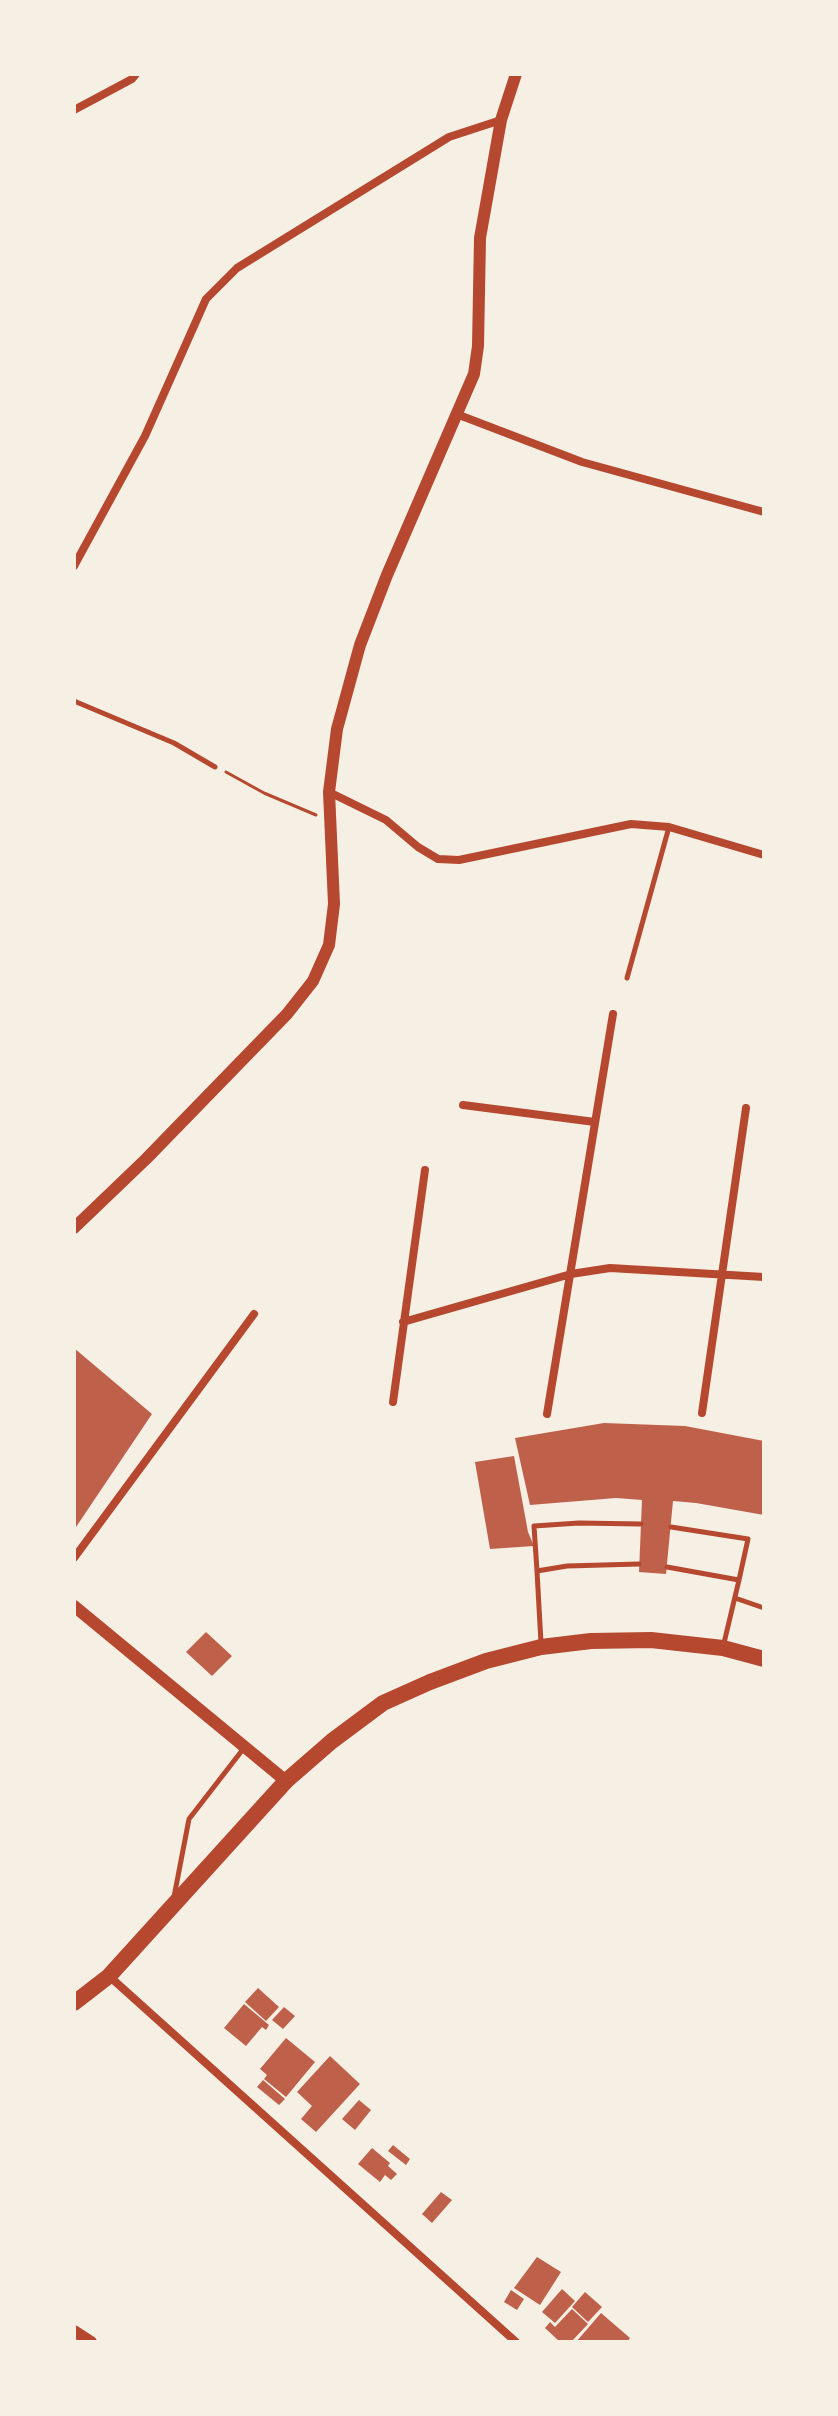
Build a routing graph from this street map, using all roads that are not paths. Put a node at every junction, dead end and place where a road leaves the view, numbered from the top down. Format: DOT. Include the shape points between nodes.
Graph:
graph roads {
  1 [pos="136,74"];
  2 [pos="516,74"];
  3 [pos="74,110"];
  4 [pos="501,120"];
  5 [pos="459,415"];
  6 [pos="764,512"];
  7 [pos="74,566"];
  8 [pos="74,701"];
  9 [pos="215,767"];
  10 [pos="329,792"];
  11 [pos="669,827"];
  12 [pos="764,855"];
  13 [pos="627,978"];
  14 [pos="613,1014"];
  15 [pos="463,1105"];
  16 [pos="746,1108"];
  17 [pos="595,1122"];
  18 [pos="425,1170"];
  19 [pos="74,1228"];
  20 [pos="721,1273"];
  21 [pos="571,1274"];
  22 [pos="764,1277"];
  23 [pos="254,1314"];
  24 [pos="403,1322"];
  25 [pos="393,1402"];
  26 [pos="702,1413"];
  27 [pos="547,1414"];
  28 [pos="641,1524"];
  29 [pos="671,1527"];
  30 [pos="74,1558"];
  31 [pos="639,1564"];
  32 [pos="667,1567"];
  33 [pos="537,1571"];
  34 [pos="739,1580"];
  35 [pos="735,1598"];
  36 [pos="74,1606"];
  37 [pos="764,1608"];
  38 [pos="541,1647"];
  39 [pos="723,1648"];
  40 [pos="764,1659"];
  41 [pos="245,1747"];
  42 [pos="286,1781"];
  43 [pos="172,1907"];
  44 [pos="109,1976"];
  45 [pos="74,2003"];
  46 [pos="74,2331"];
  47 [pos="91,2342"];
  48 [pos="516,2342"];
  1 -- 3 [label="street"];
  2 -- 4 [label="street"];
  4 -- 5 [label="street" via="480,238 476,360"];
  4 -- 7 [label="street" via="449,137 237,268 206,299 145,436"];
  5 -- 6 [label="street" via="582,462"];
  5 -- 10 [label="street" via="360,645 337,729"];
  8 -- 9 [label="lane" via="174,743"];
  10 -- 11 [label="street" via="386,820 438,859 459,860 631,824"];
  10 -- 19 [label="street" via="334,904 329,945 313,981 247,1057"];
  11 -- 12 [label="street"];
  11 -- 13 [label="lane"];
  14 -- 17 [label="street"];
  15 -- 17 [label="street"];
  16 -- 20 [label="street"];
  17 -- 21 [label="street"];
  18 -- 24 [label="street"];
  20 -- 21 [label="street" via="610,1268"];
  20 -- 22 [label="street"];
  20 -- 26 [label="street"];
  21 -- 24 [label="street"];
  21 -- 27 [label="street"];
  23 -- 30 [label="street"];
  24 -- 25 [label="street"];
  28 -- 33 [label="lane" via="534,1526"];
  29 -- 34 [label="lane" via="748,1539"];
  31 -- 33 [label="lane"];
  32 -- 34 [label="lane"];
  33 -- 38 [label="lane"];
  34 -- 35 [label="lane"];
  35 -- 37 [label="lane"];
  35 -- 39 [label="lane"];
  36 -- 41 [label="street"];
  38 -- 39 [label="highway" via="651,1640"];
  38 -- 42 [label="highway" via="486,1661 383,1703"];
  39 -- 40 [label="highway"];
  41 -- 42 [label="street"];
  41 -- 43 [label="lane" via="189,1819"];
  42 -- 43 [label="highway"];
  43 -- 44 [label="highway"];
  44 -- 45 [label="highway"];
  44 -- 48 [label="street"];
  46 -- 47 [label="street"];
}
